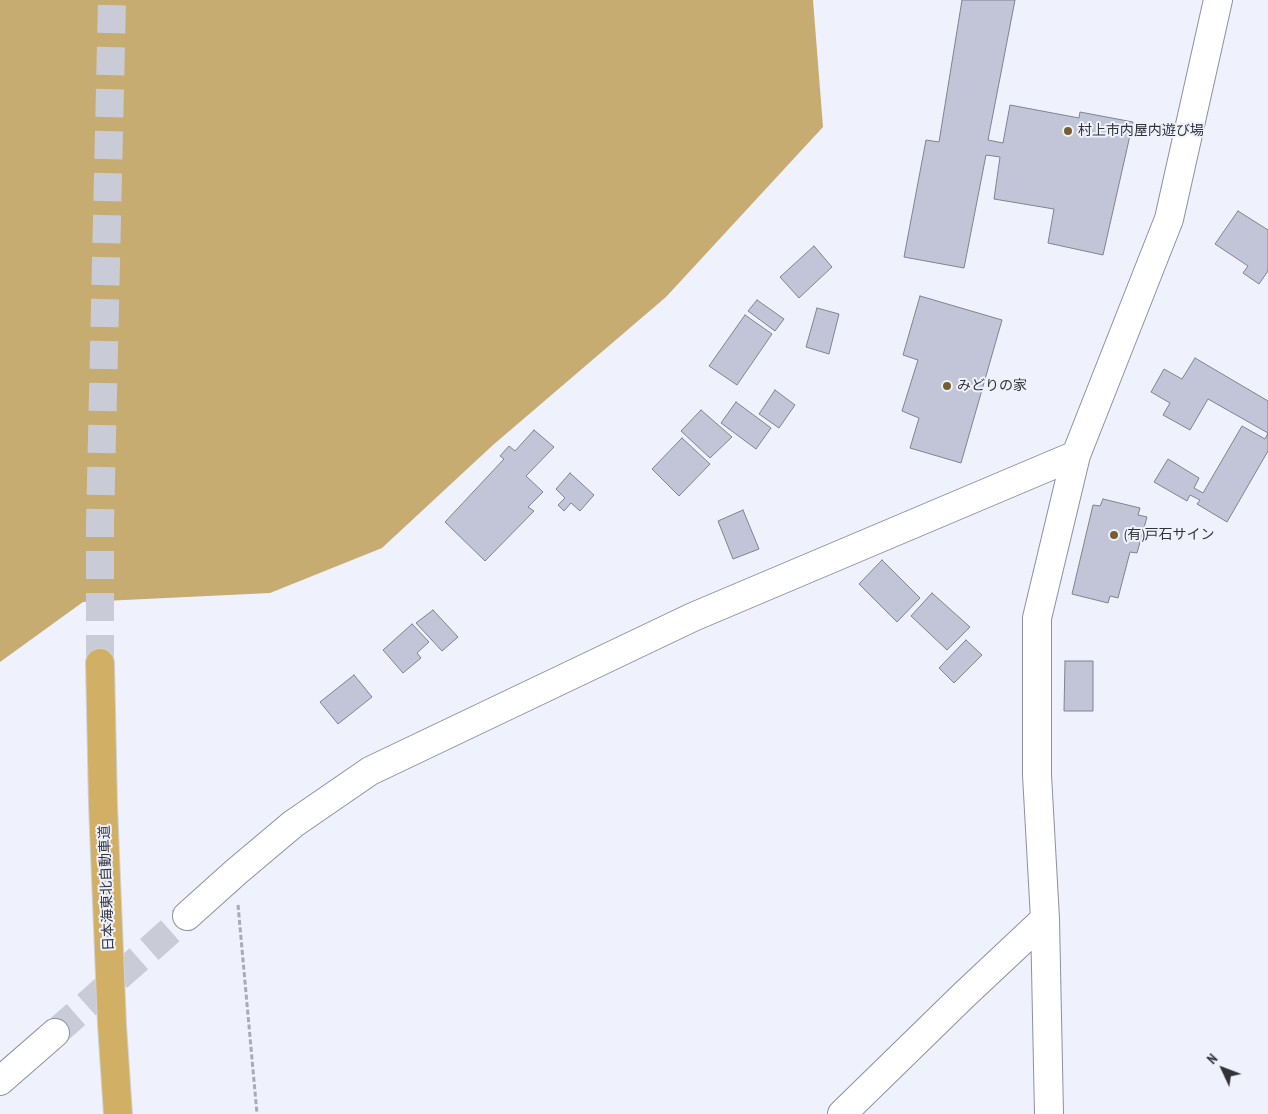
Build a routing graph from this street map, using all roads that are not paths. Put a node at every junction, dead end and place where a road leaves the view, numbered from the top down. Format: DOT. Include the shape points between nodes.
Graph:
graph roads {
  1 [pos="1218,0"];
  2 [pos="1076,455"];
  3 [pos="100,663"];
  4 [pos="187,916"];
  5 [pos="1045,920"];
  6 [pos="55,1033"];
  7 [pos="0,1080"];
  8 [pos="118,1114"];
  9 [pos="842,1114"];
  10 [pos="1049,1114"];
  1 -- 2 [label="street" via="1169,219"];
  2 -- 4 [label="street" via="693,617 370,771 293,824"];
  2 -- 5 [label="street" via="1037,618 1037,775"];
  3 -- 8 [label="highway, 日本海東北自動車道"];
  5 -- 9 [label="street"];
  5 -- 10 [label="street"];
  6 -- 7 [label="street"];
}
